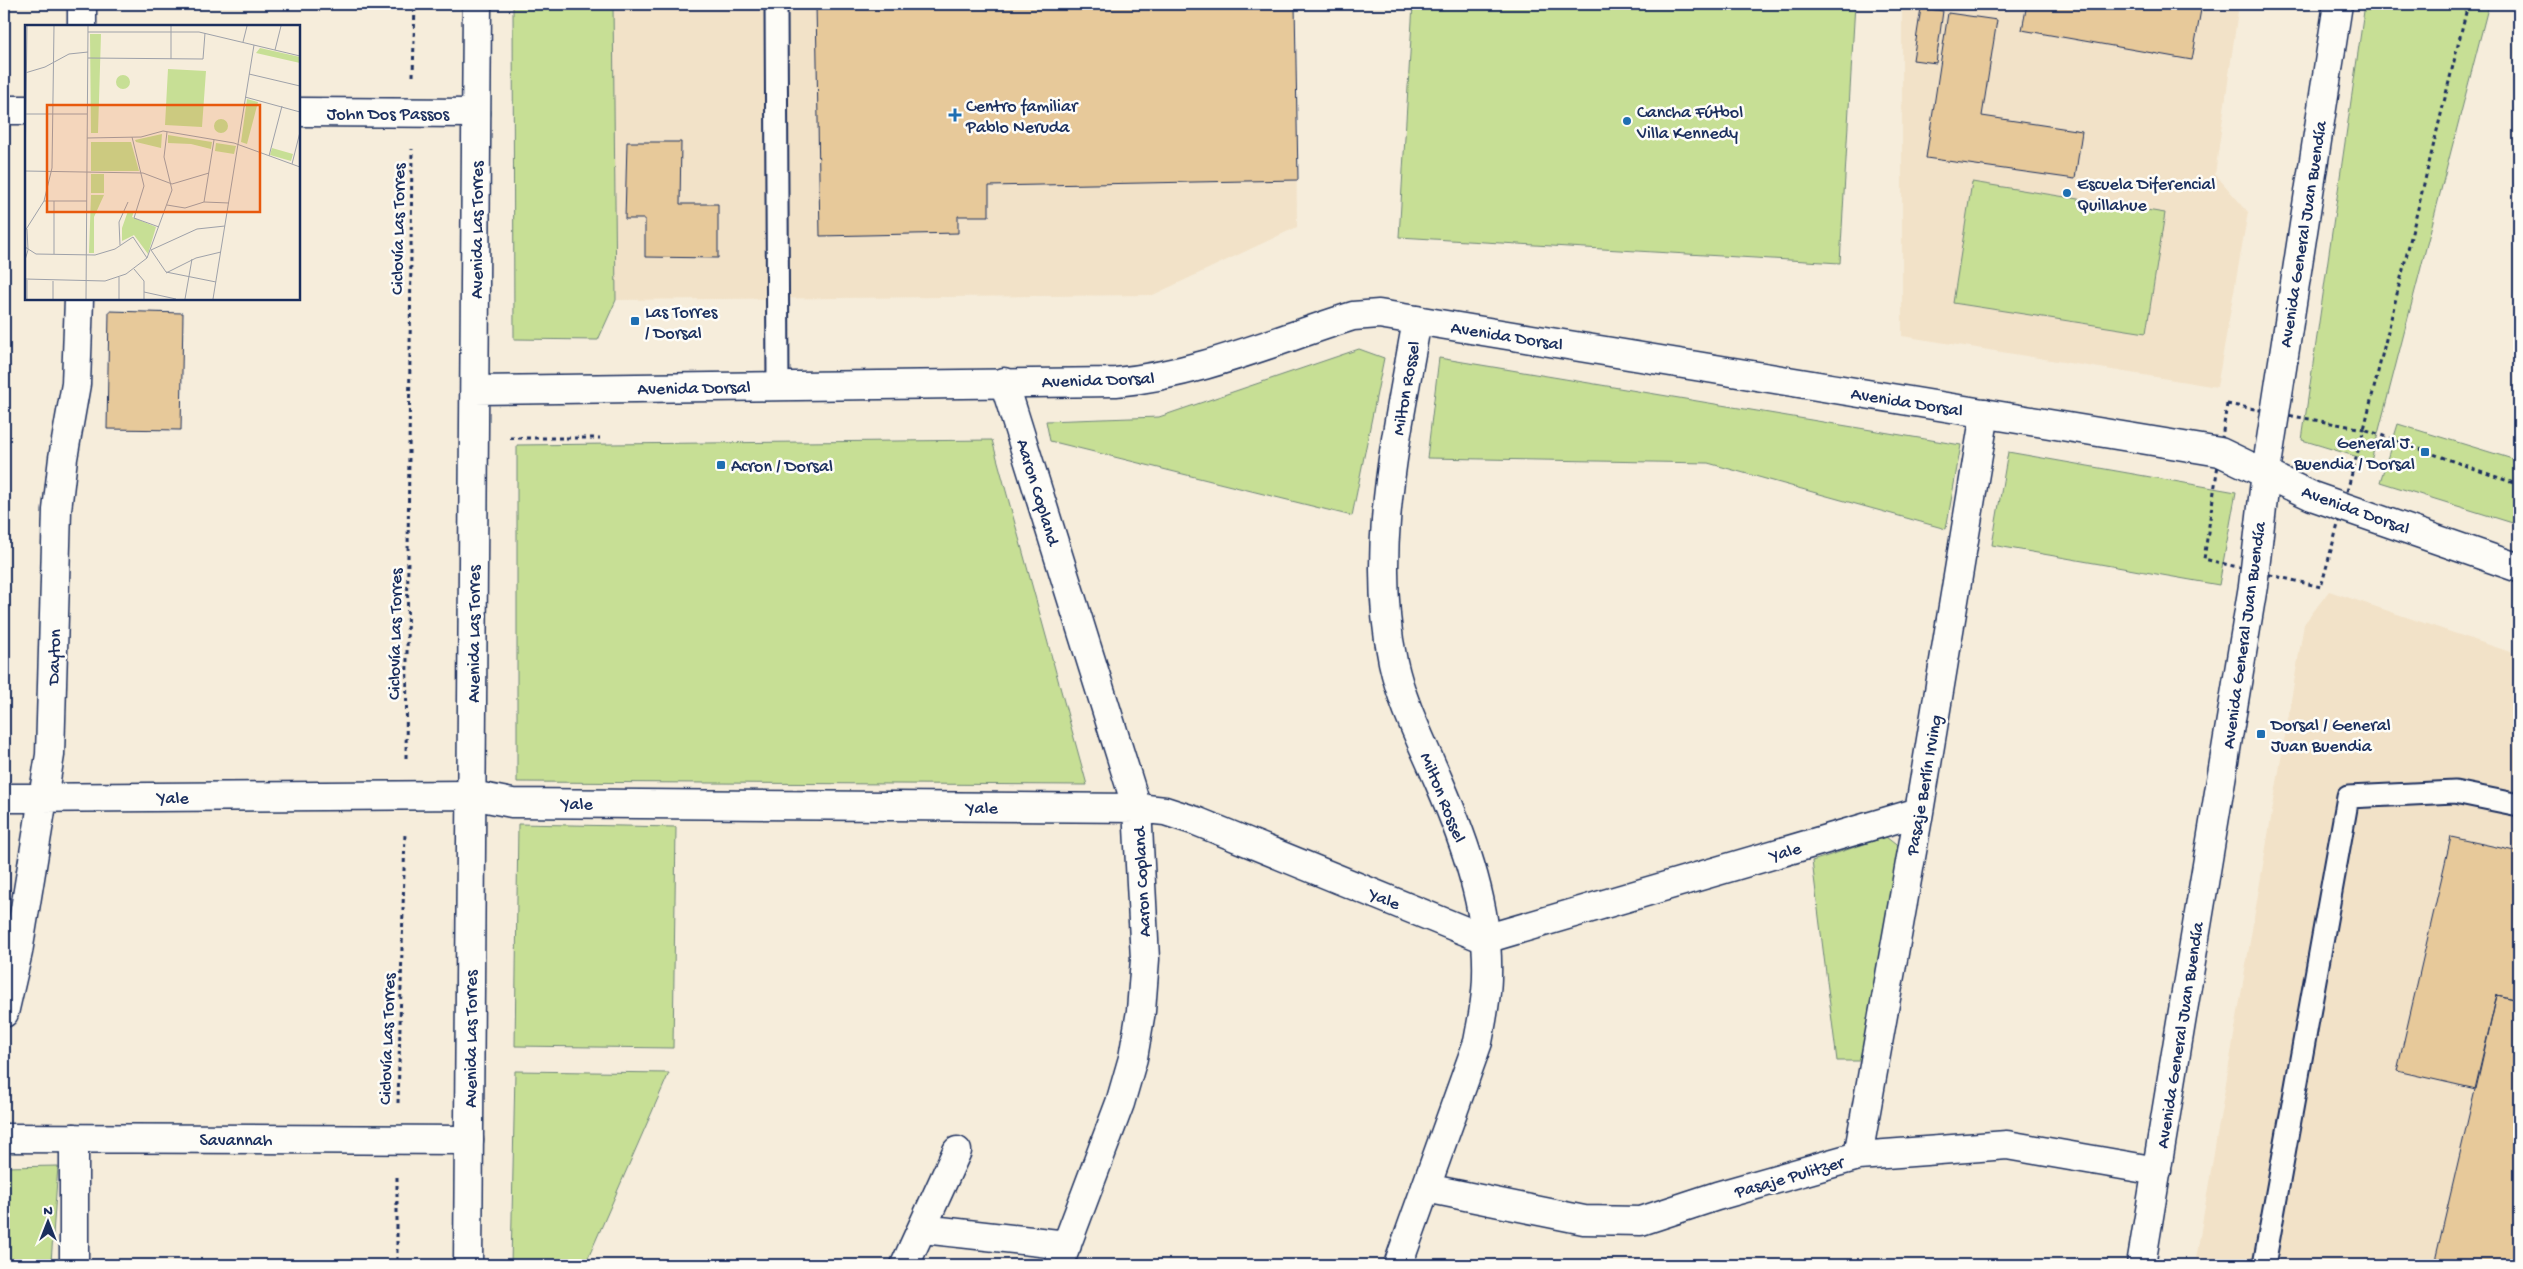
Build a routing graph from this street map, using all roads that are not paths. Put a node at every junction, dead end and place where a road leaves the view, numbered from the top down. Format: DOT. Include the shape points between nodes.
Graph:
graph roads {
  1 [pos="82,4"];
  2 [pos="477,4"];
  3 [pos="776,4"];
  4 [pos="2338,4"];
  5 [pos="82,25"];
  6 [pos="4,110"];
  7 [pos="25,110"];
  8 [pos="300,112"];
  9 [pos="476,114"];
  10 [pos="79,300"];
  11 [pos="1417,320"];
  12 [pos="1004,382"];
  13 [pos="778,385"];
  14 [pos="475,390"];
  15 [pos="1985,414"];
  16 [pos="2266,472"];
  17 [pos="2519,568"];
  18 [pos="472,795"];
  19 [pos="4,798"];
  20 [pos="42,798"];
  21 [pos="2519,805"];
  22 [pos="1137,808"];
  23 [pos="1918,812"];
  24 [pos="1485,939"];
  25 [pos="4,1013"];
  26 [pos="4,1138"];
  27 [pos="74,1138"];
  28 [pos="469,1140"];
  29 [pos="957,1151"];
  30 [pos="1858,1156"];
  31 [pos="2157,1171"];
  32 [pos="1426,1188"];
  33 [pos="923,1229"];
  34 [pos="1063,1255"];
  35 [pos="74,1265"];
  36 [pos="468,1265"];
  37 [pos="905,1265"];
  38 [pos="1398,1265"];
  39 [pos="2141,1265"];
  40 [pos="2264,1265"];
  1 -- 5 [label="street"];
  2 -- 9 [label="street, Avenida Las Torres"];
  3 -- 13 [label="lane"];
  4 -- 16 [label="street, Avenida General Juan Buendía"];
  6 -- 7 [label="street"];
  8 -- 9 [label="street, John Dos Passos"];
  9 -- 14 [label="street, Avenida Las Torres"];
  10 -- 20 [label="street, Dayton" via="76,384 57,510 50,756"];
  11 -- 12 [label="street, Avenida Dorsal" via="1378,314 1353,316 1197,368 1156,378 1116,382"];
  11 -- 15 [label="street, Avenida Dorsal"];
  11 -- 24 [label="street, Milton Rossel" via="1391,478 1383,567 1386,618 1393,661 1405,703 1467,854"];
  12 -- 13 [label="street, Avenida Dorsal"];
  12 -- 22 [label="street, Aaron Copland"];
  13 -- 14 [label="street, Avenida Dorsal"];
  14 -- 18 [label="street, Avenida Las Torres"];
  15 -- 16 [label="street, Avenida Dorsal" via="2220,452"];
  15 -- 23 [label="street, Pasaje Berlín Irving"];
  16 -- 17 [label="street, Avenida Dorsal" via="2312,496"];
  16 -- 31 [label="street, Avenida General Juan Buendía" via="2253,586"];
  18 -- 20 [label="street, Yale"];
  18 -- 22 [label="street, Yale" via="512,803"];
  18 -- 28 [label="street, Avenida Las Torres"];
  19 -- 20 [label="street, Yale"];
  20 -- 25 [label="street, Dayton" via="18,952"];
  21 -- 40 [label="lane" via="2455,792 2348,797"];
  22 -- 24 [label="street, Yale" via="1165,811 1196,821"];
  22 -- 34 [label="street, Aaron Copland" via="1145,959 1141,1011 1133,1058 1120,1103"];
  23 -- 24 [label="street, Yale"];
  23 -- 30 [label="street, Pasaje Berlín Irving"];
  24 -- 32 [label="street, Milton Rossel" via="1487,974 1478,1042"];
  26 -- 27 [label="street, Savannah"];
  27 -- 28 [label="street, Savannah"];
  27 -- 35 [label="street"];
  28 -- 36 [label="street, Avenida Las Torres"];
  29 -- 33 [label="street"];
  30 -- 31 [label="street, Pasaje Pulitzer" via="2007,1145"];
  30 -- 32 [label="street, Pasaje Pulitzer" via="1641,1221 1584,1220"];
  31 -- 39 [label="street, Avenida General Juan Buendía"];
  32 -- 38 [label="street, Milton Rossel"];
  33 -- 34 [label="street, Aaron Copland"];
  33 -- 37 [label="street"];
}
